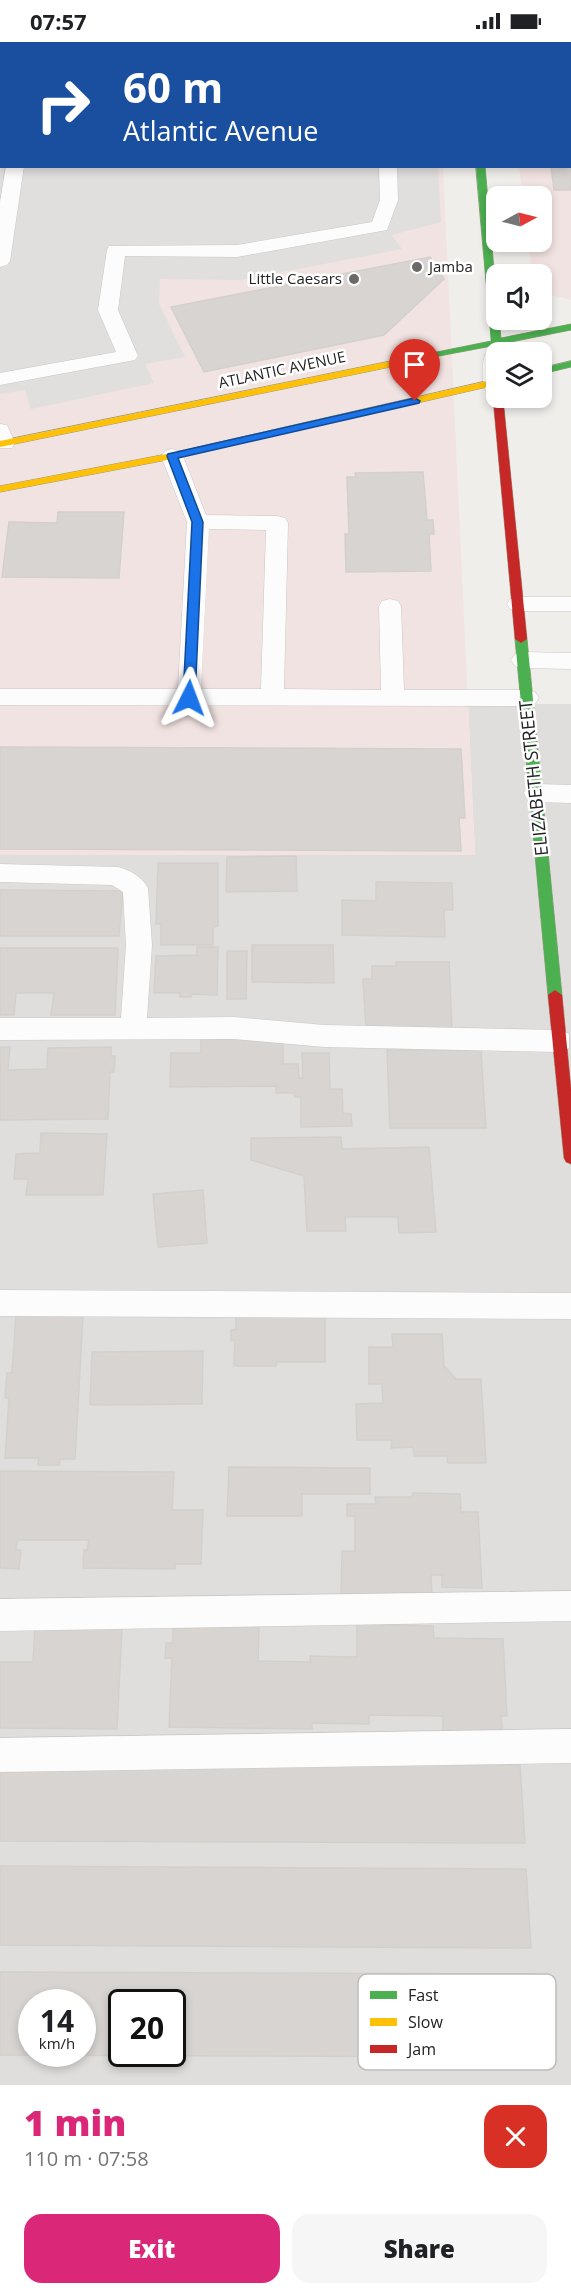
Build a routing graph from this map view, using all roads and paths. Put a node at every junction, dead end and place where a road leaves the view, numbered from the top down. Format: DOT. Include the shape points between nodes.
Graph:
graph roads {
  1 [pos="15,168"];
  2 [pos="388,168"];
  3 [pos="480,168"];
  4 [pos="0,261"];
  5 [pos="571,327"];
  6 [pos="496,342"];
  7 [pos="523,342"];
  8 [pos="486,352"];
  9 [pos="571,364"];
  10 [pos="552,369"];
  11 [pos="0,380"];
  12 [pos="486,384"];
  13 [pos="499,408"];
  14 [pos="2,439"];
  15 [pos="172,456"];
  16 [pos="0,489"];
  17 [pos="198,522"];
  18 [pos="518,604"];
  19 [pos="571,604"];
  20 [pos="390,606"];
  21 [pos="523,660"];
  22 [pos="571,661"];
  23 [pos="0,698"];
  24 [pos="189,698"];
  25 [pos="272,698"];
  26 [pos="393,698"];
  27 [pos="526,698"];
  28 [pos="536,793"];
  29 [pos="571,794"];
  30 [pos="0,873"];
  31 [pos="0,1029"];
  32 [pos="133,1029"];
  33 [pos="560,1041"];
  34 [pos="571,1158"];
  35 [pos="0,1303"];
  36 [pos="571,1306"];
  37 [pos="571,1606"];
  38 [pos="0,1615"];
  39 [pos="571,1746"];
  40 [pos="0,1755"];
  1 -- 4 [label="lane"];
  2 -- 11 [label="lane" via="389,200 380,226 237,251 116,250 108,310 128,356"];
  3 -- 6 [label="street"];
  5 -- 7 [label="street, ATLANTIC AVENUE"];
  8 -- 14 [label="street, ATLANTIC AVENUE"];
  9 -- 10 [label="street"];
  12 -- 15 [label="street"];
  13 -- 18 [label="street, ELIZABETH STREET"];
  15 -- 16 [label="street"];
  15 -- 17 [label="lane"];
  17 -- 24 [label="lane"];
  17 -- 25 [label="lane" via="277,523"];
  18 -- 19 [label="lane"];
  18 -- 21 [label="street, ELIZABETH STREET"];
  20 -- 26 [label="lane"];
  21 -- 22 [label="lane"];
  21 -- 27 [label="street, ELIZABETH STREET"];
  23 -- 24 [label="lane"];
  24 -- 25 [label="lane"];
  25 -- 26 [label="lane"];
  26 -- 27 [label="lane"];
  27 -- 28 [label="street, ELIZABETH STREET"];
  28 -- 29 [label="lane"];
  28 -- 33 [label="street, ELIZABETH STREET"];
  30 -- 32 [label="lane" via="118,876 135,888 139,945"];
  31 -- 32 [label="lane"];
  32 -- 33 [label="lane" via="234,1028 324,1036"];
  33 -- 34 [label="street, ELIZABETH STREET"];
  35 -- 36 [label="lane"];
  37 -- 38 [label="lane"];
  39 -- 40 [label="lane"];
}
